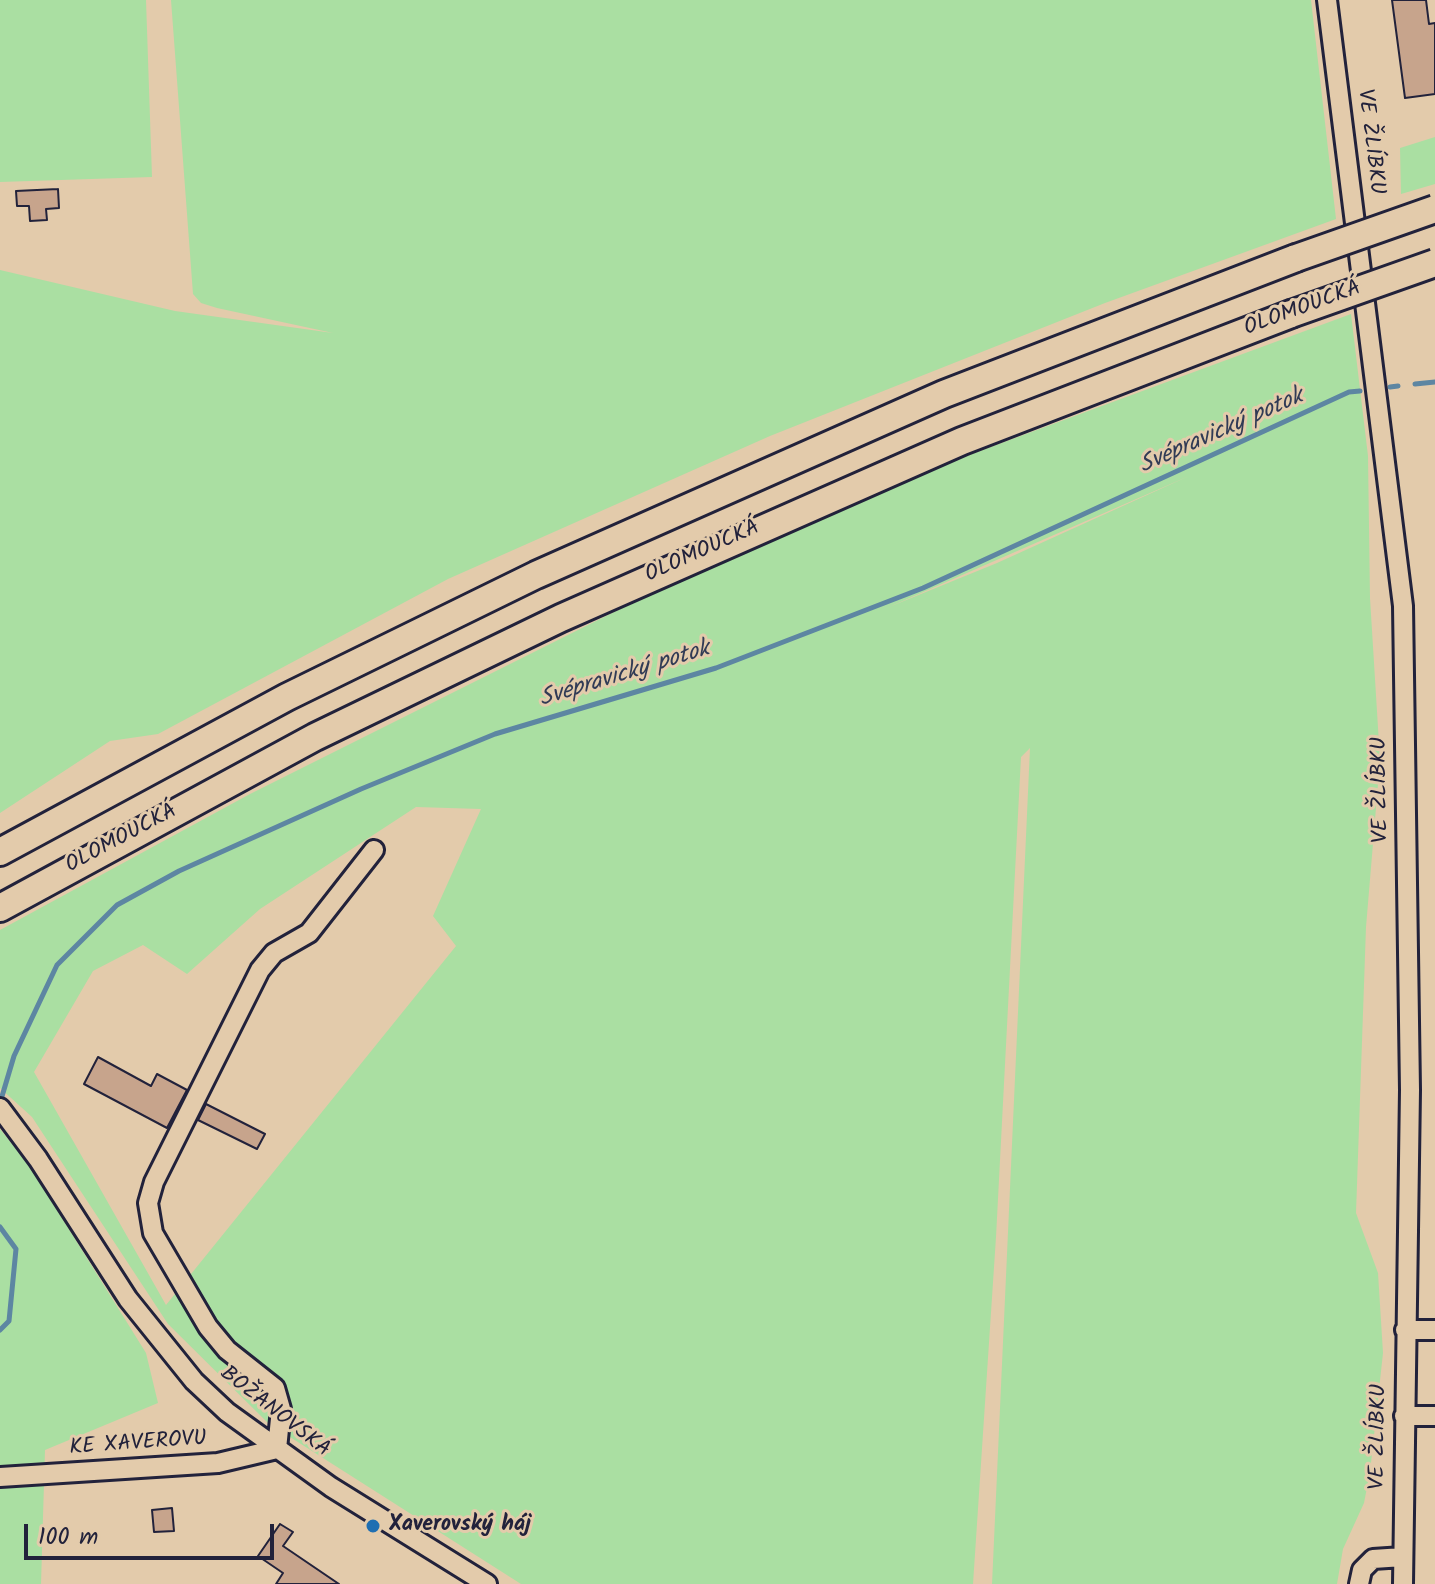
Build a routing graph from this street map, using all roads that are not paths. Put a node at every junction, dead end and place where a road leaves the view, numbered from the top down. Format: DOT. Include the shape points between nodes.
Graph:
graph roads {
  1 [pos="1327,0"];
  2 [pos="1435,209"];
  3 [pos="1435,263"];
  4 [pos="374,850"];
  5 [pos="0,852"];
  6 [pos="0,908"];
  7 [pos="2,1111"];
  8 [pos="1405,1330"];
  9 [pos="1435,1330"];
  10 [pos="1435,1404"];
  11 [pos="1404,1410"];
  12 [pos="1435,1416"];
  13 [pos="277,1449"];
  14 [pos="0,1477"];
  15 [pos="1403,1557"];
  16 [pos="487,1584"];
  17 [pos="1359,1584"];
  18 [pos="1403,1584"];
  1 -- 8 [label="street, VE ŽLÍBKU" via="1403,606 1410,1090"];
  2 -- 5 [label="highway, bridge" via="944,394 536,575 287,697"];
  3 -- 6 [label="highway, OLOMOUCKÁ, bridge" via="962,441 576,611 315,737"];
  4 -- 13 [label="street" via="309,933 274,953 260,970 148,1203 153,1233 208,1327 227,1350 275,1388 281,1409"];
  7 -- 13 [label="street, BOŽANOVSKÁ" via="165,1348 227,1412"];
  8 -- 9 [label="street"];
  8 -- 11 [label="street, VE ŽLÍBKU"];
  10 -- 11 [label="street"];
  11 -- 12 [label="street"];
  11 -- 15 [label="street, VE ŽLÍBKU"];
  13 -- 14 [label="street, KE XAVEROVU" via="218,1463"];
  13 -- 16 [label="street, BOŽANOVSKÁ"];
  15 -- 17 [label="street" via="1373,1559 1362,1570"];
  15 -- 18 [label="street, VE ŽLÍBKU"];
}
